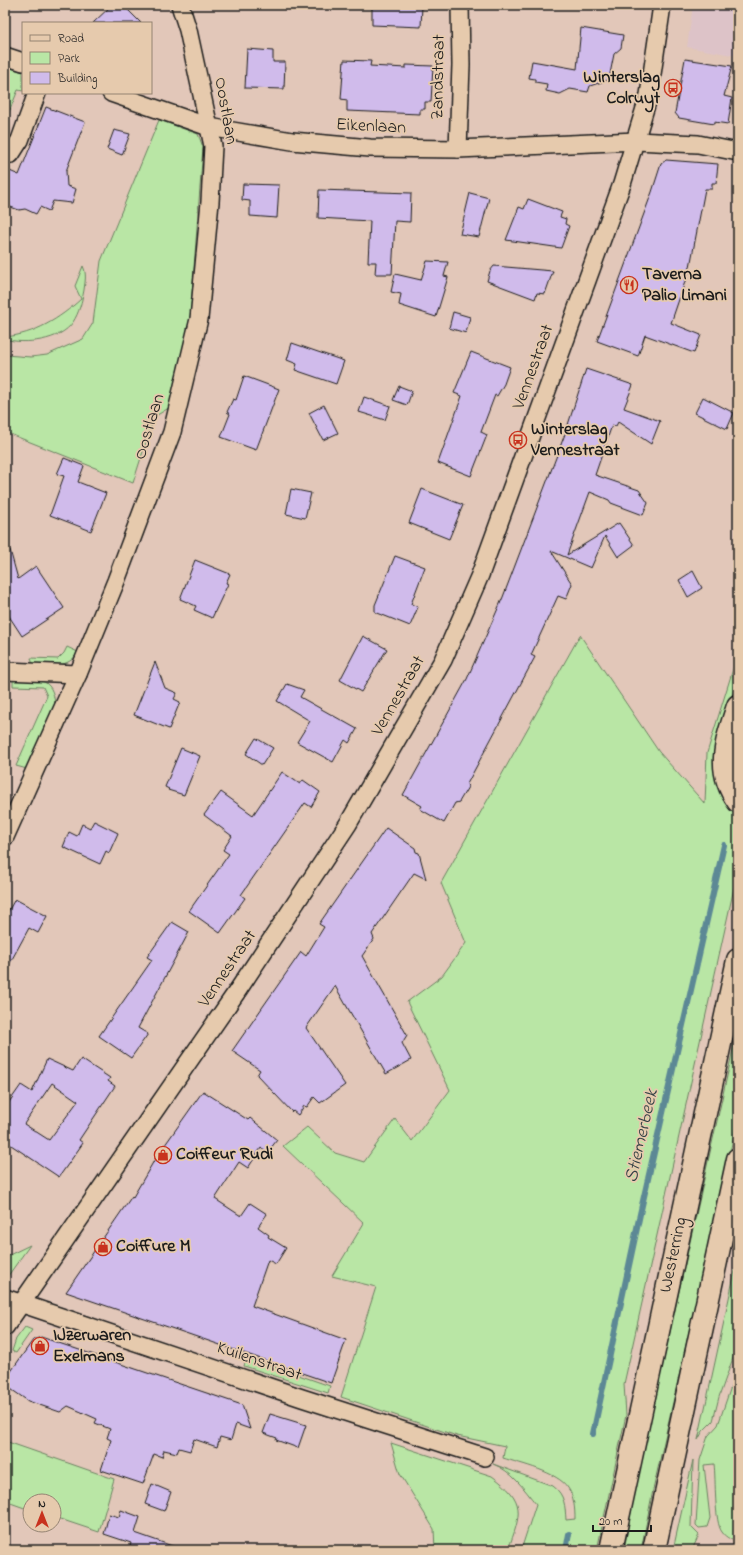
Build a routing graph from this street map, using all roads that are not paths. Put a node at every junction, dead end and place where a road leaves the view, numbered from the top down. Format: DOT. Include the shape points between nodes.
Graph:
graph roads {
  1 [pos="180,5"];
  2 [pos="460,5"];
  3 [pos="662,5"];
  4 [pos="5,56"];
  5 [pos="22,62"];
  6 [pos="37,94"];
  7 [pos="114,94"];
  8 [pos="209,127"];
  9 [pos="636,141"];
  10 [pos="458,149"];
  11 [pos="738,152"];
  12 [pos="5,155"];
  13 [pos="5,671"];
  14 [pos="78,674"];
  15 [pos="738,706"];
  16 [pos="738,801"];
  17 [pos="5,837"];
  18 [pos="738,960"];
  19 [pos="738,1159"];
  20 [pos="5,1298"];
  21 [pos="21,1303"];
  22 [pos="5,1327"];
  23 [pos="485,1457"];
  24 [pos="611,1550"];
  25 [pos="654,1550"];
  1 -- 8 [label="street, Oostlaan" via="188,30"];
  2 -- 10 [label="street, Zandstraat"];
  3 -- 9 [label="street, Vennestraat" via="649,95"];
  4 -- 5 [label="street"];
  6 -- 12 [label="street" via="20,140 11,154"];
  7 -- 8 [label="street, Eikenlaan"];
  8 -- 10 [label="street, Eikenlaan" via="292,141 370,148"];
  8 -- 14 [label="street, Oostlaan" via="213,146 210,202 198,319 172,432"];
  9 -- 10 [label="street, Eikenlaan"];
  9 -- 11 [label="street, Eikenlaan" via="698,144"];
  9 -- 21 [label="street, Vennestraat" via="480,576 443,660 339,837 236,993"];
  13 -- 14 [label="street"];
  14 -- 17 [label="street, Oostlaan"];
  15 -- 16 [label="highway" via="727,740 724,765 731,791"];
  18 -- 24 [label="highway, Westerring"];
  19 -- 25 [label="highway"];
  20 -- 21 [label="street, Kuilenstraat"];
  21 -- 22 [label="street, Vennestraat"];
  21 -- 23 [label="street, Kuilenstraat"];
}
